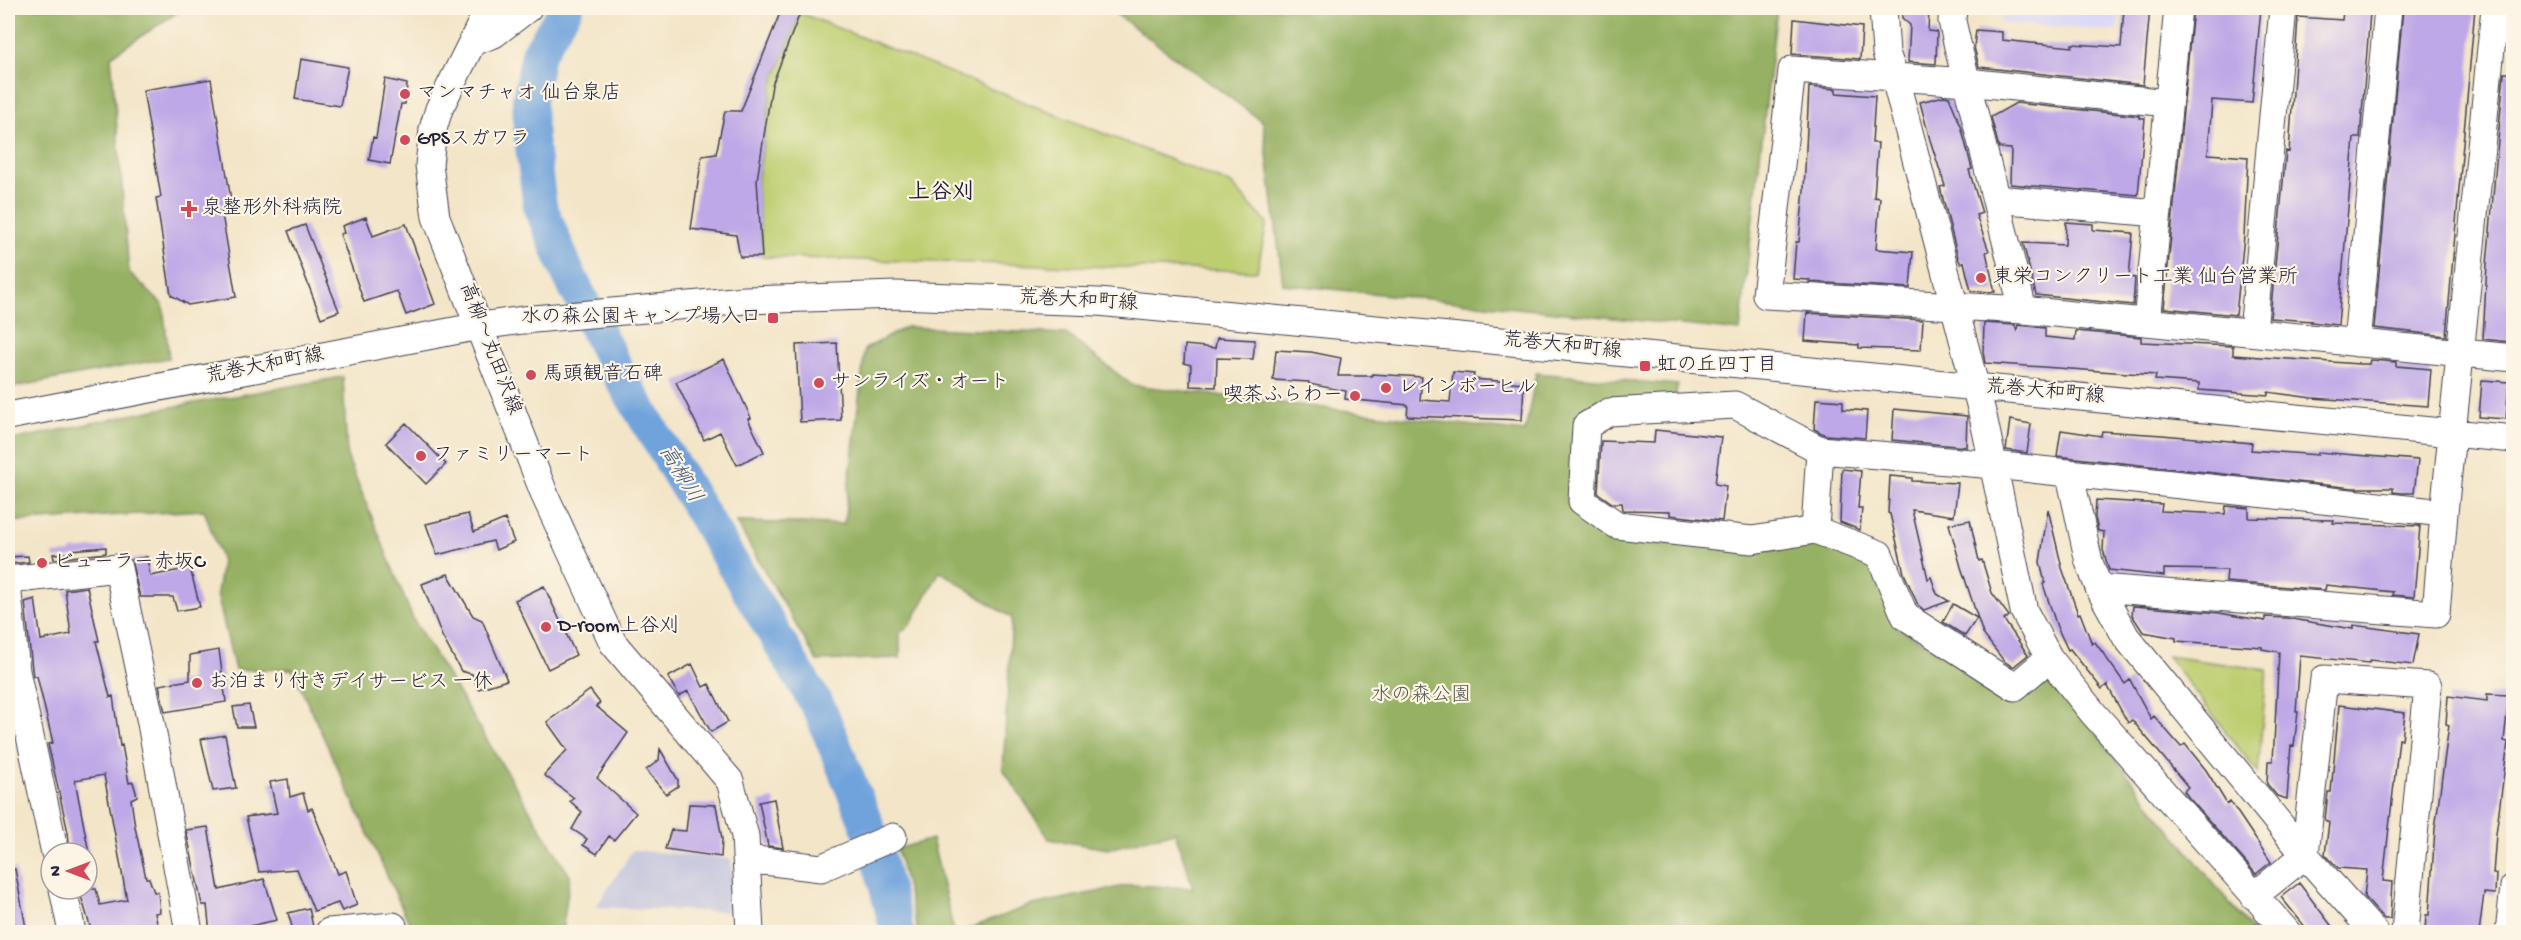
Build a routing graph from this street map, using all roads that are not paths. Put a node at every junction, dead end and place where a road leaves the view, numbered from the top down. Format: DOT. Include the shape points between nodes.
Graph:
graph roads {
  1 [pos="489,8"];
  2 [pos="528,8"];
  3 [pos="1883,8"];
  4 [pos="1953,8"];
  5 [pos="2178,8"];
  6 [pos="2283,8"];
  7 [pos="2388,8"];
  8 [pos="2495,8"];
  9 [pos="472,42"];
  10 [pos="1895,78"];
  11 [pos="1967,82"];
  12 [pos="2168,103"];
  13 [pos="1996,199"];
  14 [pos="2158,213"];
  15 [pos="1954,305"];
  16 [pos="2023,310"];
  17 [pos="2147,322"];
  18 [pos="480,326"];
  19 [pos="2253,332"];
  20 [pos="2357,343"];
  21 [pos="2460,353"];
  22 [pos="2514,358"];
  23 [pos="1976,387"];
  24 [pos="8,416"];
  25 [pos="2454,432"];
  26 [pos="2514,440"];
  27 [pos="1820,450"];
  28 [pos="1994,465"];
  29 [pos="2070,475"];
  30 [pos="2444,513"];
  31 [pos="1815,530"];
  32 [pos="8,580"];
  33 [pos="2099,588"];
  34 [pos="8,594"];
  35 [pos="2049,658"];
  36 [pos="893,837"];
  37 [pos="52,841"];
  38 [pos="2305,855"];
  39 [pos="747,859"];
  40 [pos="2514,887"];
  41 [pos="2254,896"];
  42 [pos="65,901"];
  43 [pos="393,926"];
  44 [pos="72,933"];
  45 [pos="189,933"];
  46 [pos="329,933"];
  47 [pos="750,933"];
  48 [pos="2287,933"];
  49 [pos="2374,933"];
  50 [pos="2405,933"];
  51 [pos="2509,933"];
  1 -- 9 [label="street, 高柳～丸田沢線"];
  2 -- 9 [label="street" via="494,34"];
  3 -- 10 [label="street" via="1886,53"];
  4 -- 11 [label="street" via="1952,21"];
  5 -- 12 [label="street"];
  6 -- 19 [label="street"];
  7 -- 20 [label="street"];
  8 -- 21 [label="street"];
  9 -- 18 [label="street, 高柳～丸田沢線" via="439,109 429,165 436,217"];
  10 -- 11 [label="street"];
  10 -- 15 [label="street"];
  10 -- 15 [label="street" via="1792,70 1766,295"];
  11 -- 12 [label="street"];
  11 -- 13 [label="street"];
  12 -- 14 [label="street"];
  13 -- 14 [label="street"];
  13 -- 16 [label="street"];
  14 -- 17 [label="street"];
  15 -- 16 [label="street"];
  15 -- 23 [label="street"];
  16 -- 17 [label="street"];
  17 -- 19 [label="street"];
  18 -- 23 [label="street, 荒巻大和町線" via="746,300 896,295 1098,302"];
  18 -- 24 [label="street, 荒巻大和町線"];
  18 -- 39 [label="street, 高柳～丸田沢線" via="546,498 614,643 730,781 746,836"];
  19 -- 20 [label="street"];
  20 -- 21 [label="street"];
  21 -- 22 [label="street"];
  21 -- 25 [label="street"];
  23 -- 25 [label="street, 荒巻大和町線"];
  23 -- 28 [label="street"];
  25 -- 26 [label="street, 荒巻大和町線"];
  25 -- 30 [label="street"];
  27 -- 28 [label="street"];
  27 -- 31 [label="street"];
  27 -- 31 [label="street" via="1735,405 1609,412 1586,426 1582,501 1617,525 1752,540"];
  28 -- 29 [label="street"];
  28 -- 35 [label="street" via="2024,610"];
  29 -- 30 [label="street"];
  29 -- 33 [label="street" via="2089,562"];
  30 -- 33 [label="street" via="2436,614"];
  31 -- 35 [label="street" via="1879,554 1905,616 2015,687"];
  32 -- 45 [label="street" via="118,568"];
  33 -- 38 [label="street" via="2126,638"];
  34 -- 37 [label="street" via="16,671"];
  35 -- 41 [label="street"];
  36 -- 39 [label="street" via="821,868"];
  38 -- 41 [label="street"];
  38 -- 49 [label="street"];
  38 -- 50 [label="street" via="2324,679 2428,686"];
  39 -- 47 [label="street, 高柳～丸田沢線"];
  40 -- 51 [label="street"];
  41 -- 48 [label="street"];
  42 -- 44 [label="street"];
  43 -- 46 [label="street"];
}
